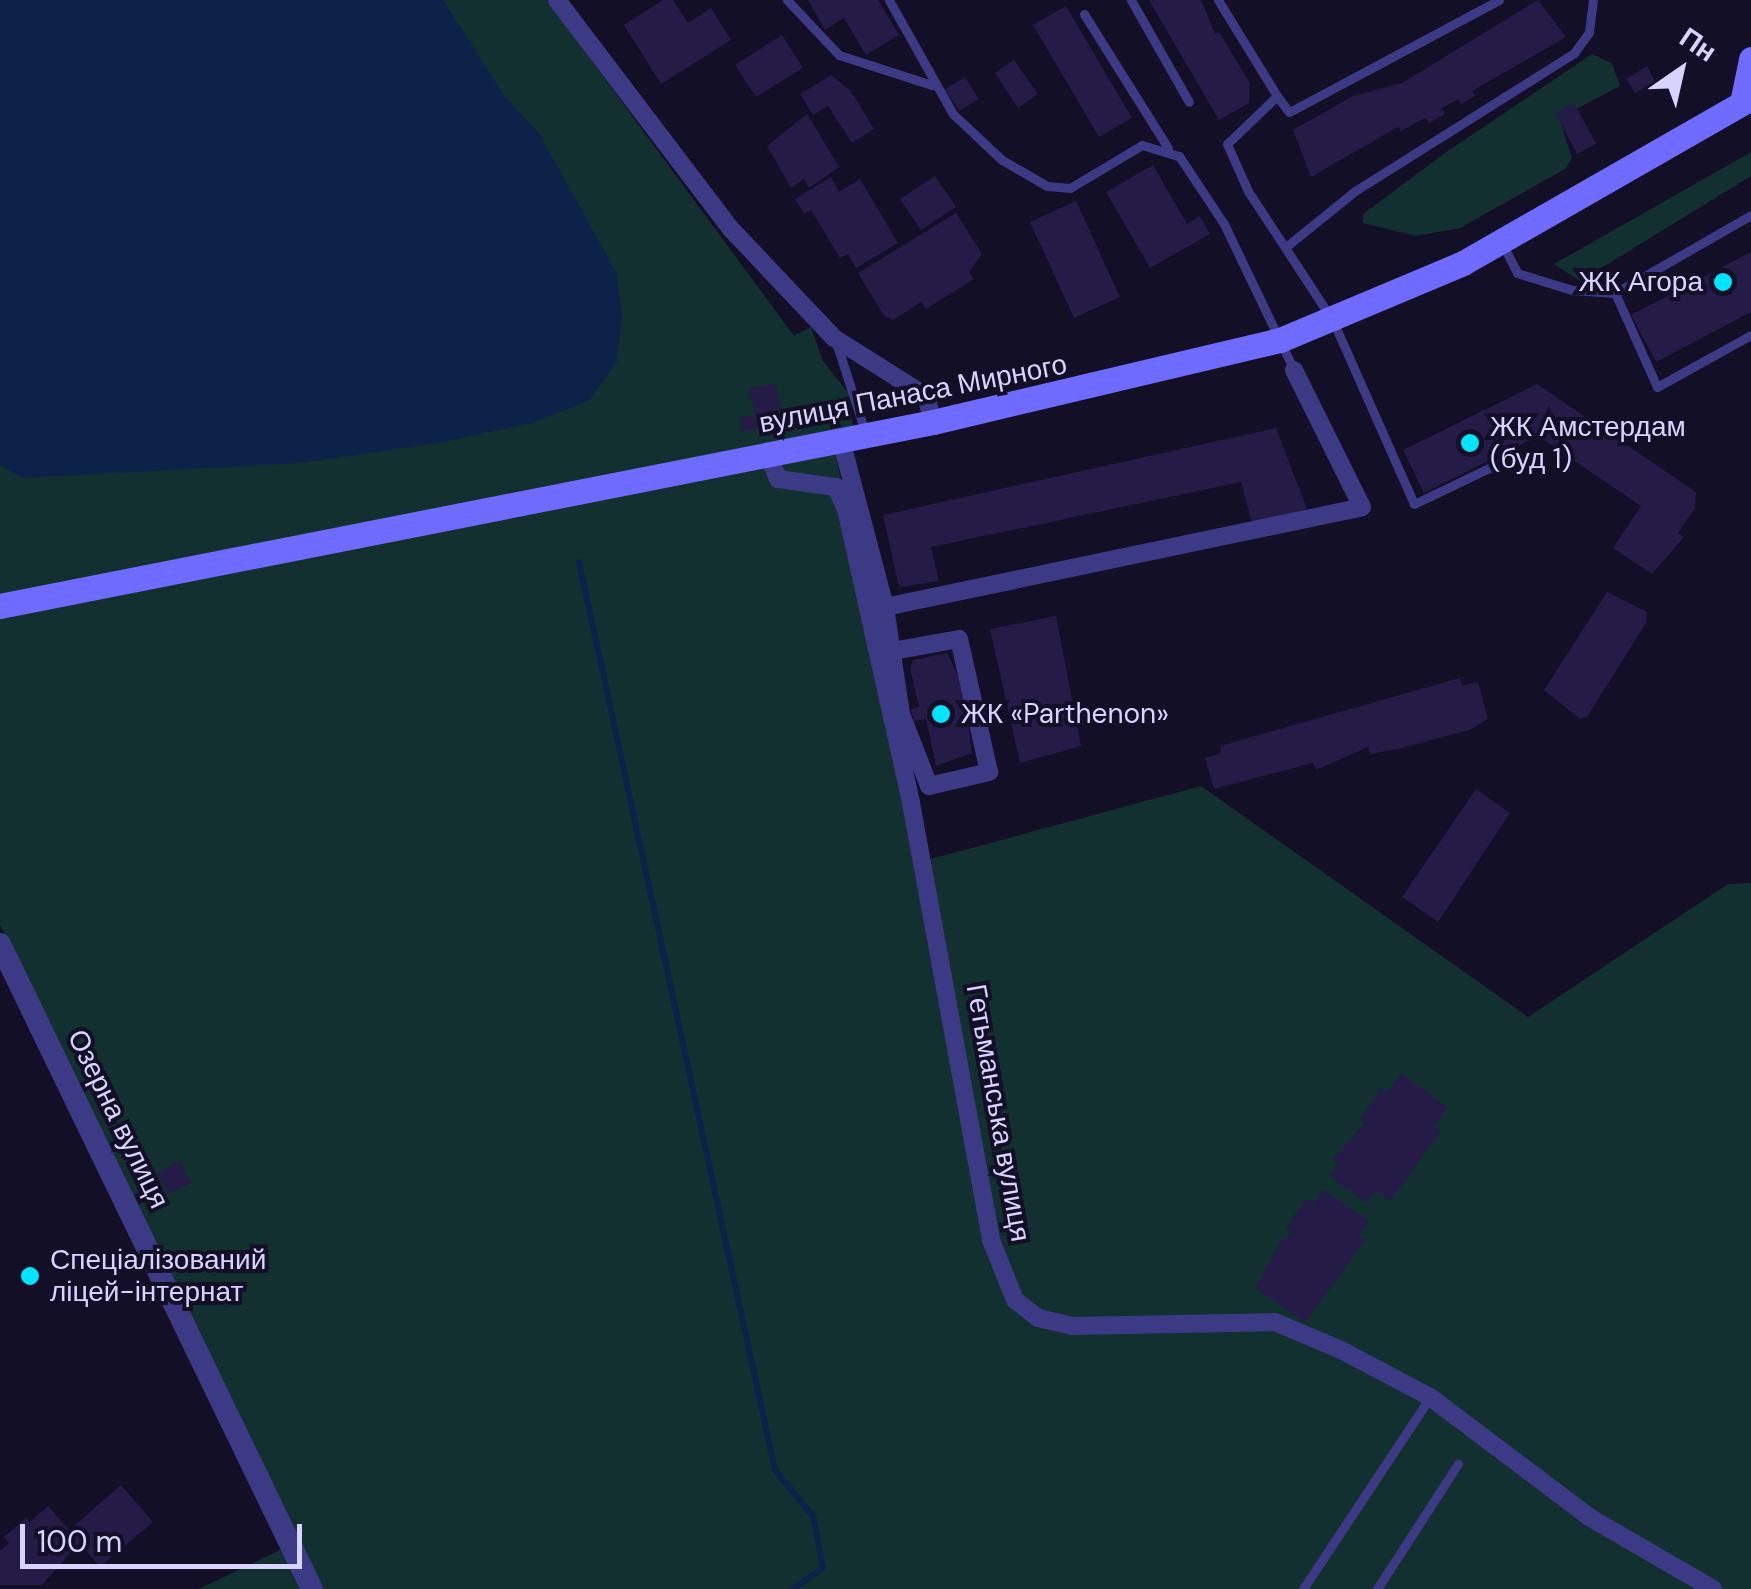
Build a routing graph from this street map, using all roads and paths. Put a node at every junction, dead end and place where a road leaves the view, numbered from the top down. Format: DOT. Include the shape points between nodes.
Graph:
graph roads {
  1 [pos="557,0"];
  2 [pos="787,0"];
  3 [pos="889,0"];
  4 [pos="1131,0"];
  5 [pos="1218,0"];
  6 [pos="1499,0"];
  7 [pos="1594,0"];
  8 [pos="1084,14"];
  9 [pos="1751,58"];
  10 [pos="932,84"];
  11 [pos="1277,96"];
  12 [pos="1747,100"];
  13 [pos="1189,102"];
  14 [pos="1170,150"];
  15 [pos="1751,215"];
  16 [pos="1502,242"];
  17 [pos="1287,246"];
  18 [pos="1615,294"];
  19 [pos="1333,321"];
  20 [pos="1751,335"];
  21 [pos="834,338"];
  22 [pos="1280,340"];
  23 [pos="1294,370"];
  24 [pos="933,422"];
  25 [pos="854,438"];
  26 [pos="768,454"];
  27 [pos="1512,457"];
  28 [pos="0,606"];
  29 [pos="885,607"];
  30 [pos="892,651"];
  31 [pos="0,944"];
  32 [pos="1430,1398"];
  33 [pos="1458,1464"];
  34 [pos="312,1589"];
  35 [pos="1303,1589"];
  36 [pos="1377,1589"];
  37 [pos="1713,1589"];
  1 -- 21 [label="street" via="732,229"];
  2 -- 10 [label="lane" via="839,55"];
  3 -- 10 [label="lane"];
  4 -- 13 [label="lane"];
  5 -- 11 [label="lane"];
  6 -- 11 [label="lane" via="1289,112"];
  7 -- 17 [label="lane" via="1589,32 1574,53 1355,191"];
  8 -- 14 [label="lane"];
  9 -- 12 [label="main road, вулиця Панаса Мирного"];
  10 -- 14 [label="lane" via="980,142 1046,186 1070,188 1142,145"];
  11 -- 17 [label="lane" via="1227,144 1240,179"];
  12 -- 16 [label="main road, вулиця Панаса Мирного"];
  14 -- 22 [label="lane" via="1191,168 1224,224"];
  15 -- 18 [label="lane"];
  16 -- 18 [label="lane" via="1517,274"];
  16 -- 19 [label="main road, вулиця Панаса Мирного"];
  17 -- 19 [label="lane"];
  18 -- 20 [label="lane" via="1658,387"];
  19 -- 22 [label="main road, вулиця Панаса Мирного"];
  19 -- 27 [label="lane" via="1414,504"];
  21 -- 24 [label="street" via="926,396"];
  21 -- 25 [label="lane"];
  22 -- 23 [label="lane"];
  22 -- 24 [label="main road, вулиця Панаса Мирного"];
  23 -- 29 [label="street" via="1362,507"];
  24 -- 25 [label="main road, вулиця Панаса Мирного"];
  25 -- 26 [label="main road, вулиця Панаса Мирного"];
  25 -- 29 [label="street"];
  26 -- 28 [label="main road, вулиця Панаса Мирного"];
  26 -- 32 [label="street, Гетьманська вулиця" via="778,479 836,488 846,509 912,803 991,1240 1015,1300 1038,1318 1072,1326 1275,1322"];
  29 -- 30 [label="street"];
  30 -- 30 [label="street" via="901,714 928,786 990,772 959,639"];
  31 -- 34 [label="street, Озерна вулиця"];
  32 -- 35 [label="lane"];
  32 -- 37 [label="street, Гетьманська вулиця" via="1589,1517"];
  33 -- 36 [label="lane"];
}
